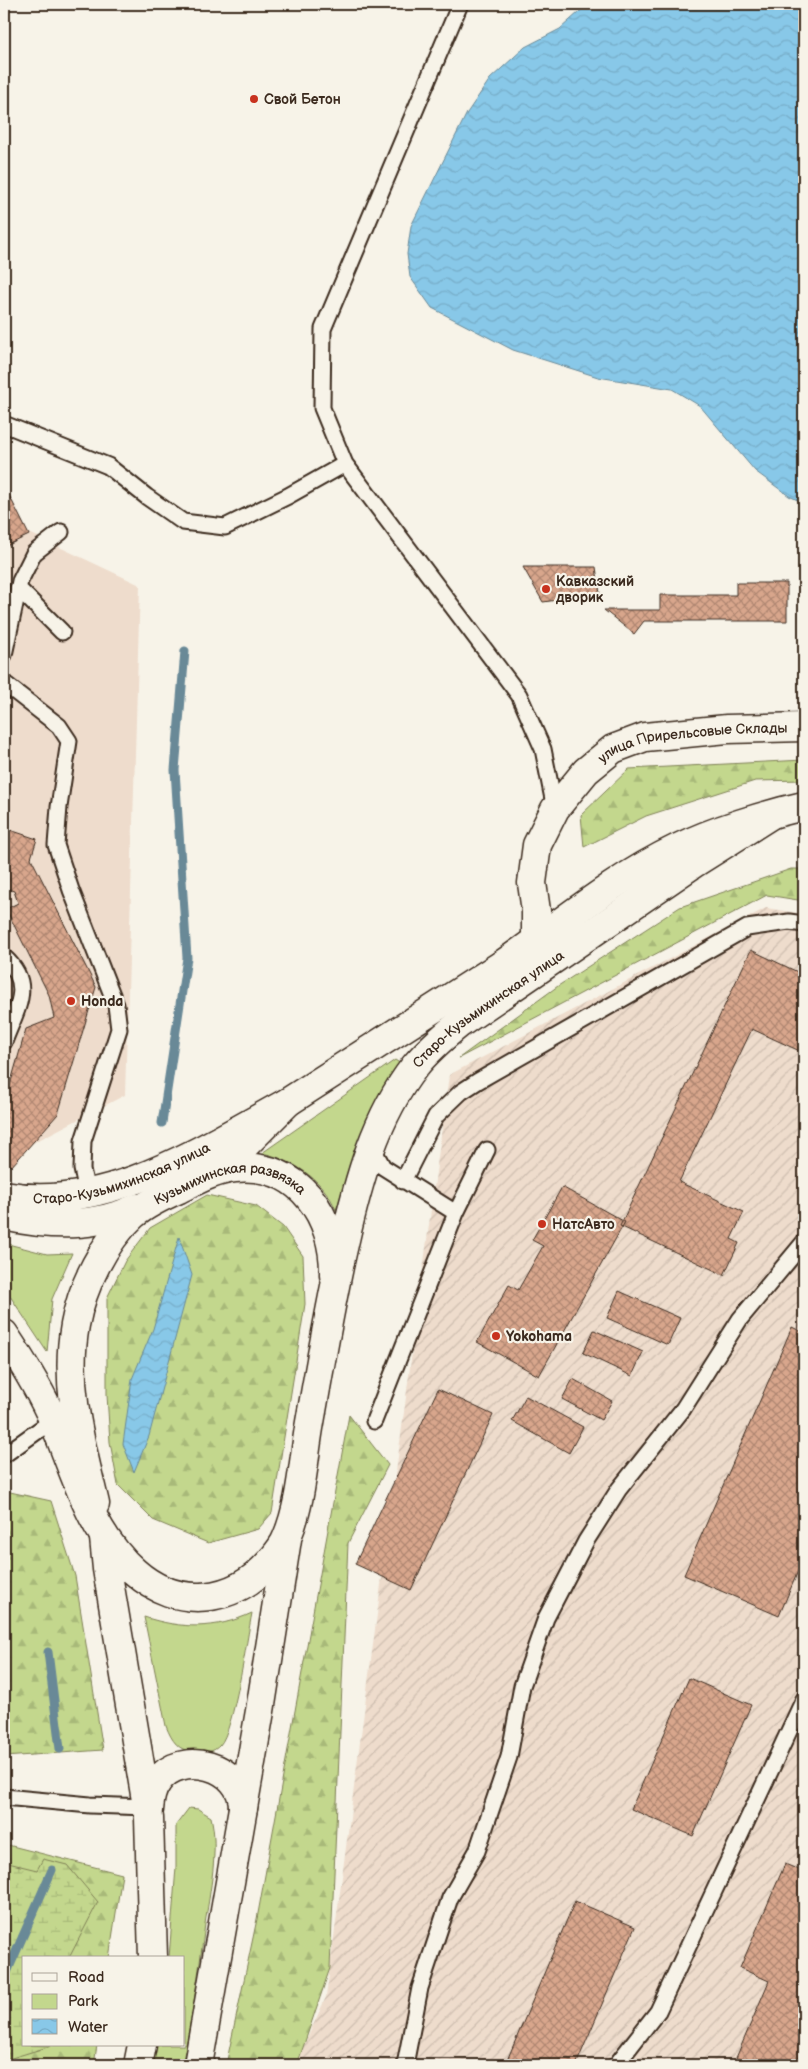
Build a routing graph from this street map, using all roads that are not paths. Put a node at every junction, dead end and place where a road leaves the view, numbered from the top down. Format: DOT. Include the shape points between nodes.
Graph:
graph roads {
  1 [pos="460,4"];
  2 [pos="4,424"];
  3 [pos="345,464"];
  4 [pos="61,532"];
  5 [pos="18,588"];
  6 [pos="62,632"];
  7 [pos="4,655"];
  8 [pos="4,683"];
  9 [pos="804,727"];
  10 [pos="804,806"];
  11 [pos="554,809"];
  12 [pos="769,816"];
  13 [pos="804,924"];
  14 [pos="536,941"];
  15 [pos="4,956"];
  16 [pos="542,967"];
  17 [pos="4,1042"];
  18 [pos="288,1102"];
  19 [pos="375,1139"];
  20 [pos="488,1150"];
  21 [pos="212,1173"];
  22 [pos="403,1181"];
  23 [pos="87,1192"];
  24 [pos="4,1195"];
  25 [pos="356,1195"];
  26 [pos="155,1200"];
  27 [pos="456,1213"];
  28 [pos="4,1216"];
  29 [pos="804,1242"];
  30 [pos="332,1296"];
  31 [pos="4,1334"];
  32 [pos="53,1420"];
  33 [pos="374,1421"];
  34 [pos="4,1455"];
  35 [pos="102,1532"];
  36 [pos="287,1539"];
  37 [pos="804,1699"];
  38 [pos="4,1797"];
  39 [pos="243,1810"];
  40 [pos="148,1812"];
  41 [pos="153,1956"];
  42 [pos="142,2046"];
  43 [pos="138,2065"];
  44 [pos="198,2065"];
  45 [pos="405,2065"];
  46 [pos="616,2065"];
  1 -- 3 [label="lane" via="323,329 322,408"];
  2 -- 3 [label="lane" via="108,466 183,522 200,524 225,526"];
  3 -- 11 [label="lane" via="519,695 543,749"];
  4 -- 5 [label="lane" via="34,553"];
  5 -- 6 [label="lane"];
  5 -- 7 [label="lane"];
  8 -- 23 [label="lane" via="59,726 69,741 56,846 116,1004 119,1028 83,1141 82,1169"];
  9 -- 11 [label="street, улица Прирельсовые Склады" via="727,729 645,737 613,749 586,771"];
  10 -- 12 [label="street, Старо-Кузьмихинская улица"];
  11 -- 14 [label="street, улица Прирельсовые Склады" via="537,845 532,883"];
  12 -- 14 [label="street, Старо-Кузьмихинская улица" via="665,854 623,879"];
  12 -- 16 [label="street, Старо-Кузьмихинская улица"];
  13 -- 22 [label="lane" via="789,922 747,928 478,1081 436,1116"];
  14 -- 16 [label="street, улица Прирельсовые Склады"];
  14 -- 18 [label="street, Старо-Кузьмихинская улица"];
  15 -- 17 [label="lane" via="22,981 23,992"];
  16 -- 19 [label="street, Старо-Кузьмихинская улица" via="459,1024 430,1050 398,1092"];
  18 -- 21 [label="street, Старо-Кузьмихинская улица"];
  18 -- 23 [label="street, Старо-Кузьмихинская улица" via="161,1170"];
  19 -- 22 [label="lane" via="381,1165"];
  19 -- 25 [label="street, Старо-Кузьмихинская улица"];
  20 -- 27 [label="lane"];
  21 -- 26 [label="street, Кузьмихинская развязка"];
  21 -- 30 [label="street, Кузьмихинская развязка" via="235,1168 264,1170 308,1195 323,1216 331,1237 334,1263"];
  22 -- 25 [label="lane" via="376,1175 366,1180"];
  22 -- 27 [label="lane"];
  23 -- 24 [label="street, Старо-Кузьмихинская улица" via="48,1198"];
  25 -- 30 [label="street, Старо-Кузьмихинская улица"];
  26 -- 28 [label="street" via="112,1218 80,1224"];
  26 -- 35 [label="street, Кузьмихинская развязка" via="127,1221 109,1246 89,1282 76,1324 72,1352 73,1402"];
  27 -- 33 [label="lane"];
  29 -- 45 [label="lane" via="740,1320 683,1409 619,1489 586,1541 546,1618 522,1686 506,1765 477,1852 450,1898 420,1988"];
  30 -- 36 [label="street, Кузьмихинская развязка"];
  31 -- 32 [label="street"];
  32 -- 34 [label="lane"];
  32 -- 35 [label="street" via="79,1488"];
  35 -- 36 [label="street, Кузьмихинская развязка" via="135,1572 175,1594 197,1598 226,1592 246,1582 264,1568"];
  35 -- 40 [label="street"];
  36 -- 39 [label="street"];
  37 -- 46 [label="lane" via="658,2011"];
  38 -- 40 [label="lane"];
  39 -- 40 [label="street" via="242,1793 235,1781 214,1768 190,1765 172,1769 159,1779"];
  39 -- 44 [label="street"];
  40 -- 41 [label="street"];
  42 -- 43 [label="street"];
}
